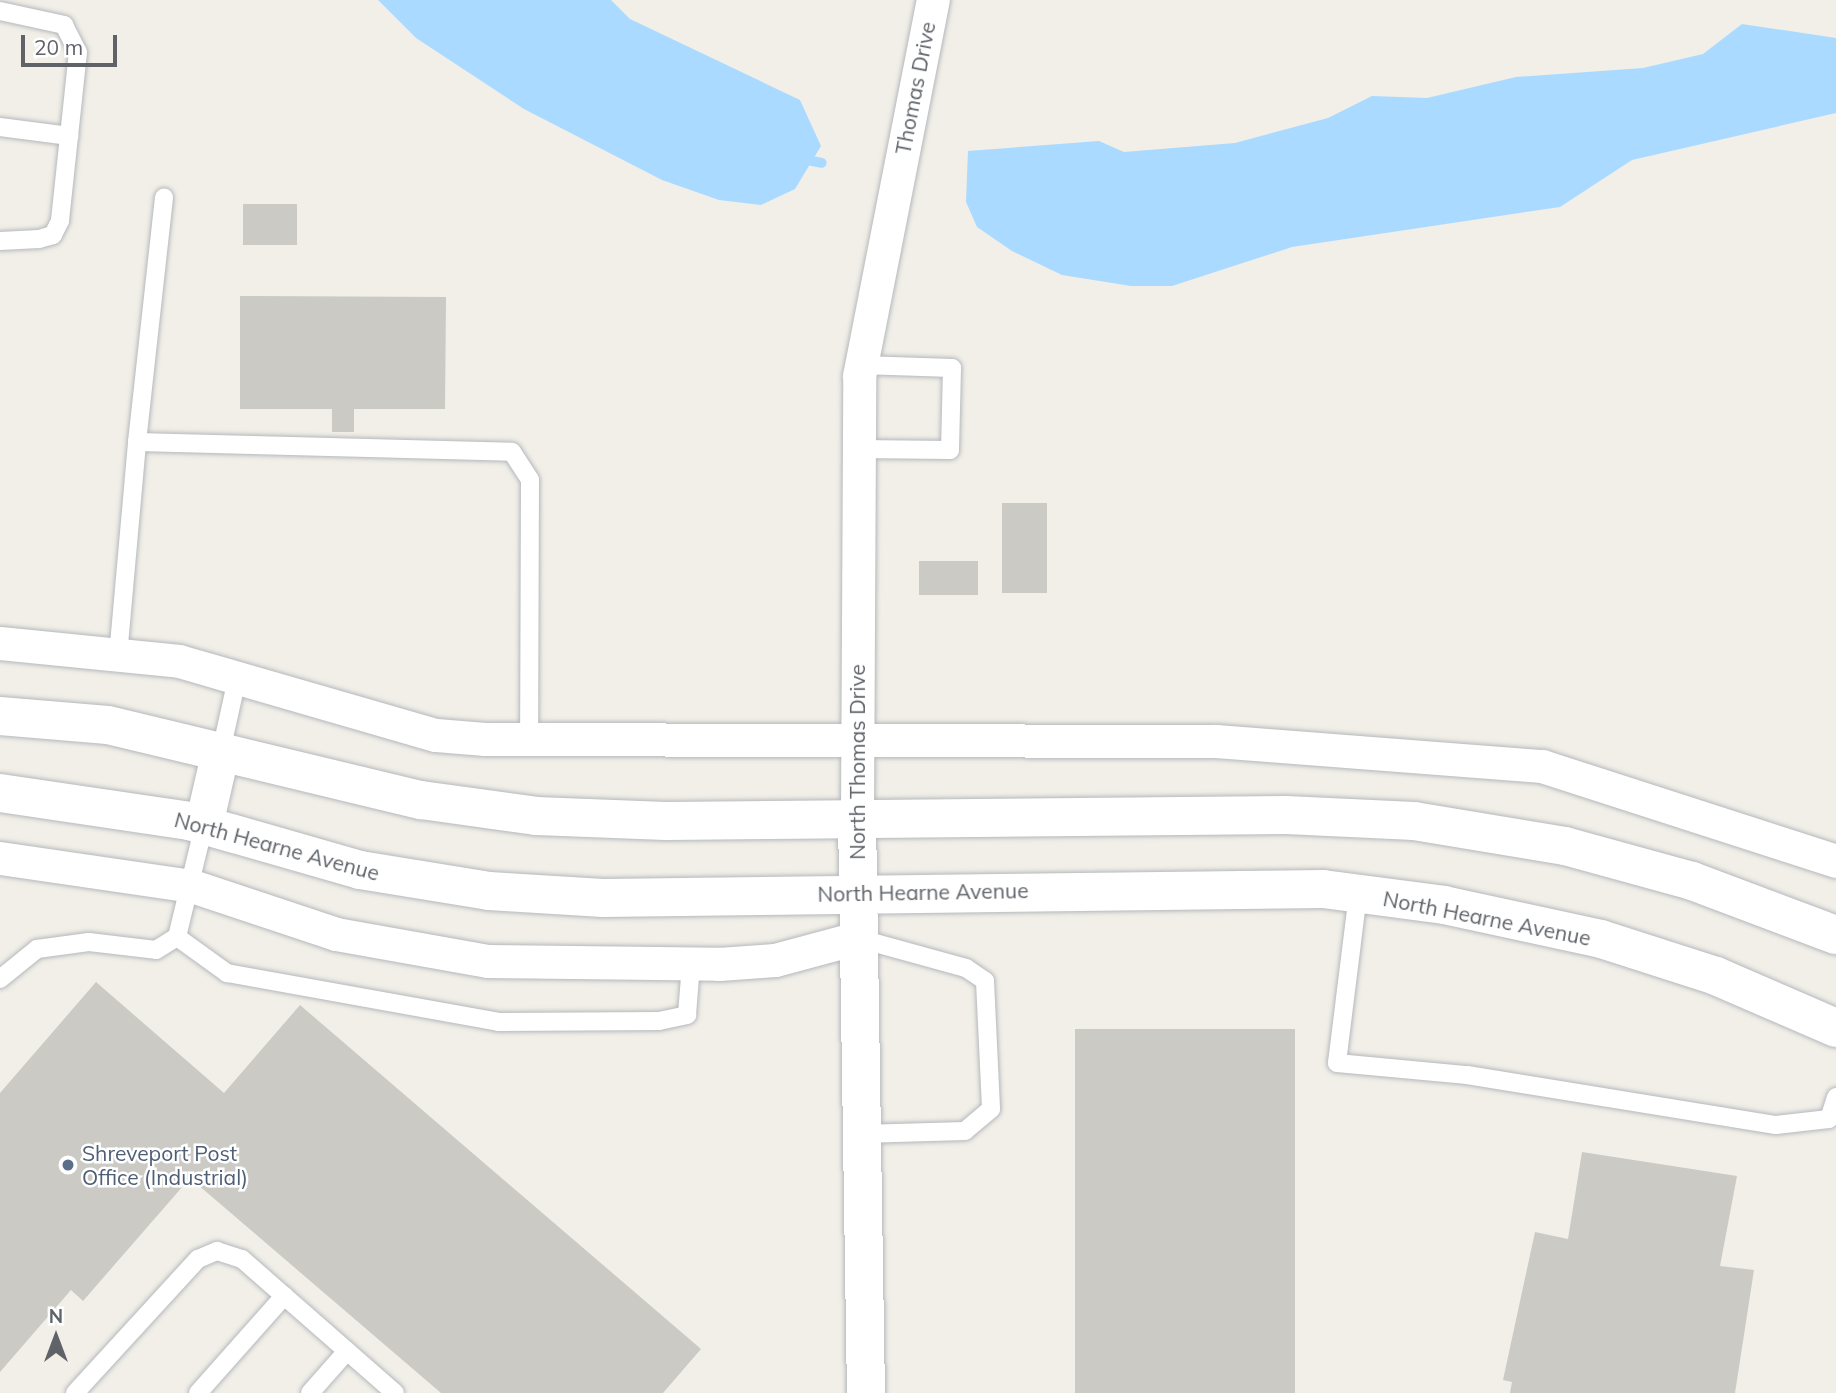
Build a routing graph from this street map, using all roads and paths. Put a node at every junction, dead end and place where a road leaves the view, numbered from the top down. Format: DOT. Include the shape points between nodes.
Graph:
graph roads {
  1 [pos="933,0"];
  2 [pos="0,11"];
  3 [pos="0,127"];
  4 [pos="69,136"];
  5 [pos="898,176"];
  6 [pos="164,197"];
  7 [pos="0,241"];
  8 [pos="861,365"];
  9 [pos="137,442"];
  10 [pos="858,449"];
  11 [pos="0,643"];
  12 [pos="118,656"];
  13 [pos="237,679"];
  14 [pos="0,716"];
  15 [pos="857,738"];
  16 [pos="529,740"];
  17 [pos="220,751"];
  18 [pos="0,793"];
  19 [pos="856,816"];
  20 [pos="204,825"];
  21 [pos="0,858"];
  22 [pos="1836,861"];
  23 [pos="192,886"];
  24 [pos="856,892"];
  25 [pos="1358,894"];
  26 [pos="1836,936"];
  27 [pos="177,937"];
  28 [pos="858,938"];
  29 [pos="691,964"];
  30 [pos="0,979"];
  31 [pos="1836,1028"];
  32 [pos="1836,1097"];
  33 [pos="861,1134"];
  34 [pos="284,1296"];
  35 [pos="347,1352"];
  36 [pos="75,1393"];
  37 [pos="198,1393"];
  38 [pos="310,1393"];
  39 [pos="395,1393"];
  40 [pos="866,1393"];
  1 -- 5 [label="street, Thomas Drive"];
  2 -- 4 [label="lane" via="46,19 72,36 78,52"];
  3 -- 4 [label="lane"];
  4 -- 7 [label="lane" via="53,235"];
  5 -- 8 [label="street, North Thomas Drive"];
  6 -- 9 [label="lane"];
  8 -- 10 [label="street, North Thomas Drive"];
  8 -- 10 [label="lane" via="952,368 950,450"];
  9 -- 12 [label="lane"];
  9 -- 16 [label="lane" via="512,452 530,480"];
  10 -- 15 [label="street, North Thomas Drive"];
  11 -- 12 [label="street"];
  12 -- 13 [label="street" via="179,661"];
  13 -- 16 [label="street" via="436,735"];
  13 -- 17 [label="lane"];
  14 -- 17 [label="street" via="108,724"];
  15 -- 16 [label="street"];
  15 -- 19 [label="street, North Thomas Drive"];
  15 -- 22 [label="street" via="1216,740 1542,766"];
  17 -- 19 [label="street" via="421,800 536,816 666,821"];
  17 -- 20 [label="street"];
  18 -- 20 [label="street, North Hearne Avenue"];
  19 -- 24 [label="street, North Thomas Drive"];
  19 -- 26 [label="street" via="1414,821 1565,846 1692,881"];
  20 -- 23 [label="lane"];
  20 -- 24 [label="street, North Hearne Avenue" via="360,870 489,891 603,898"];
  21 -- 23 [label="street"];
  23 -- 27 [label="lane"];
  23 -- 29 [label="street" via="404,949 488,961"];
  24 -- 25 [label="street, North Hearne Avenue"];
  24 -- 28 [label="street, North Thomas Drive"];
  25 -- 31 [label="street, North Hearne Avenue" via="1601,939 1716,976"];
  25 -- 32 [label="lane" via="1338,1063 1467,1074 1776,1125 1829,1119"];
  27 -- 29 [label="lane" via="227,973 499,1022 687,1015"];
  27 -- 30 [label="lane" via="156,950 89,942 37,949"];
  28 -- 29 [label="street" via="775,960"];
  28 -- 33 [label="street, North Thomas Drive"];
  28 -- 33 [label="lane" via="966,968 985,981 991,1109 965,1130"];
  33 -- 40 [label="street, North Thomas Drive"];
  34 -- 35 [label="lane"];
  34 -- 36 [label="lane" via="242,1259 217,1251 198,1259"];
  34 -- 37 [label="lane"];
  35 -- 38 [label="lane"];
  35 -- 39 [label="lane"];
}
